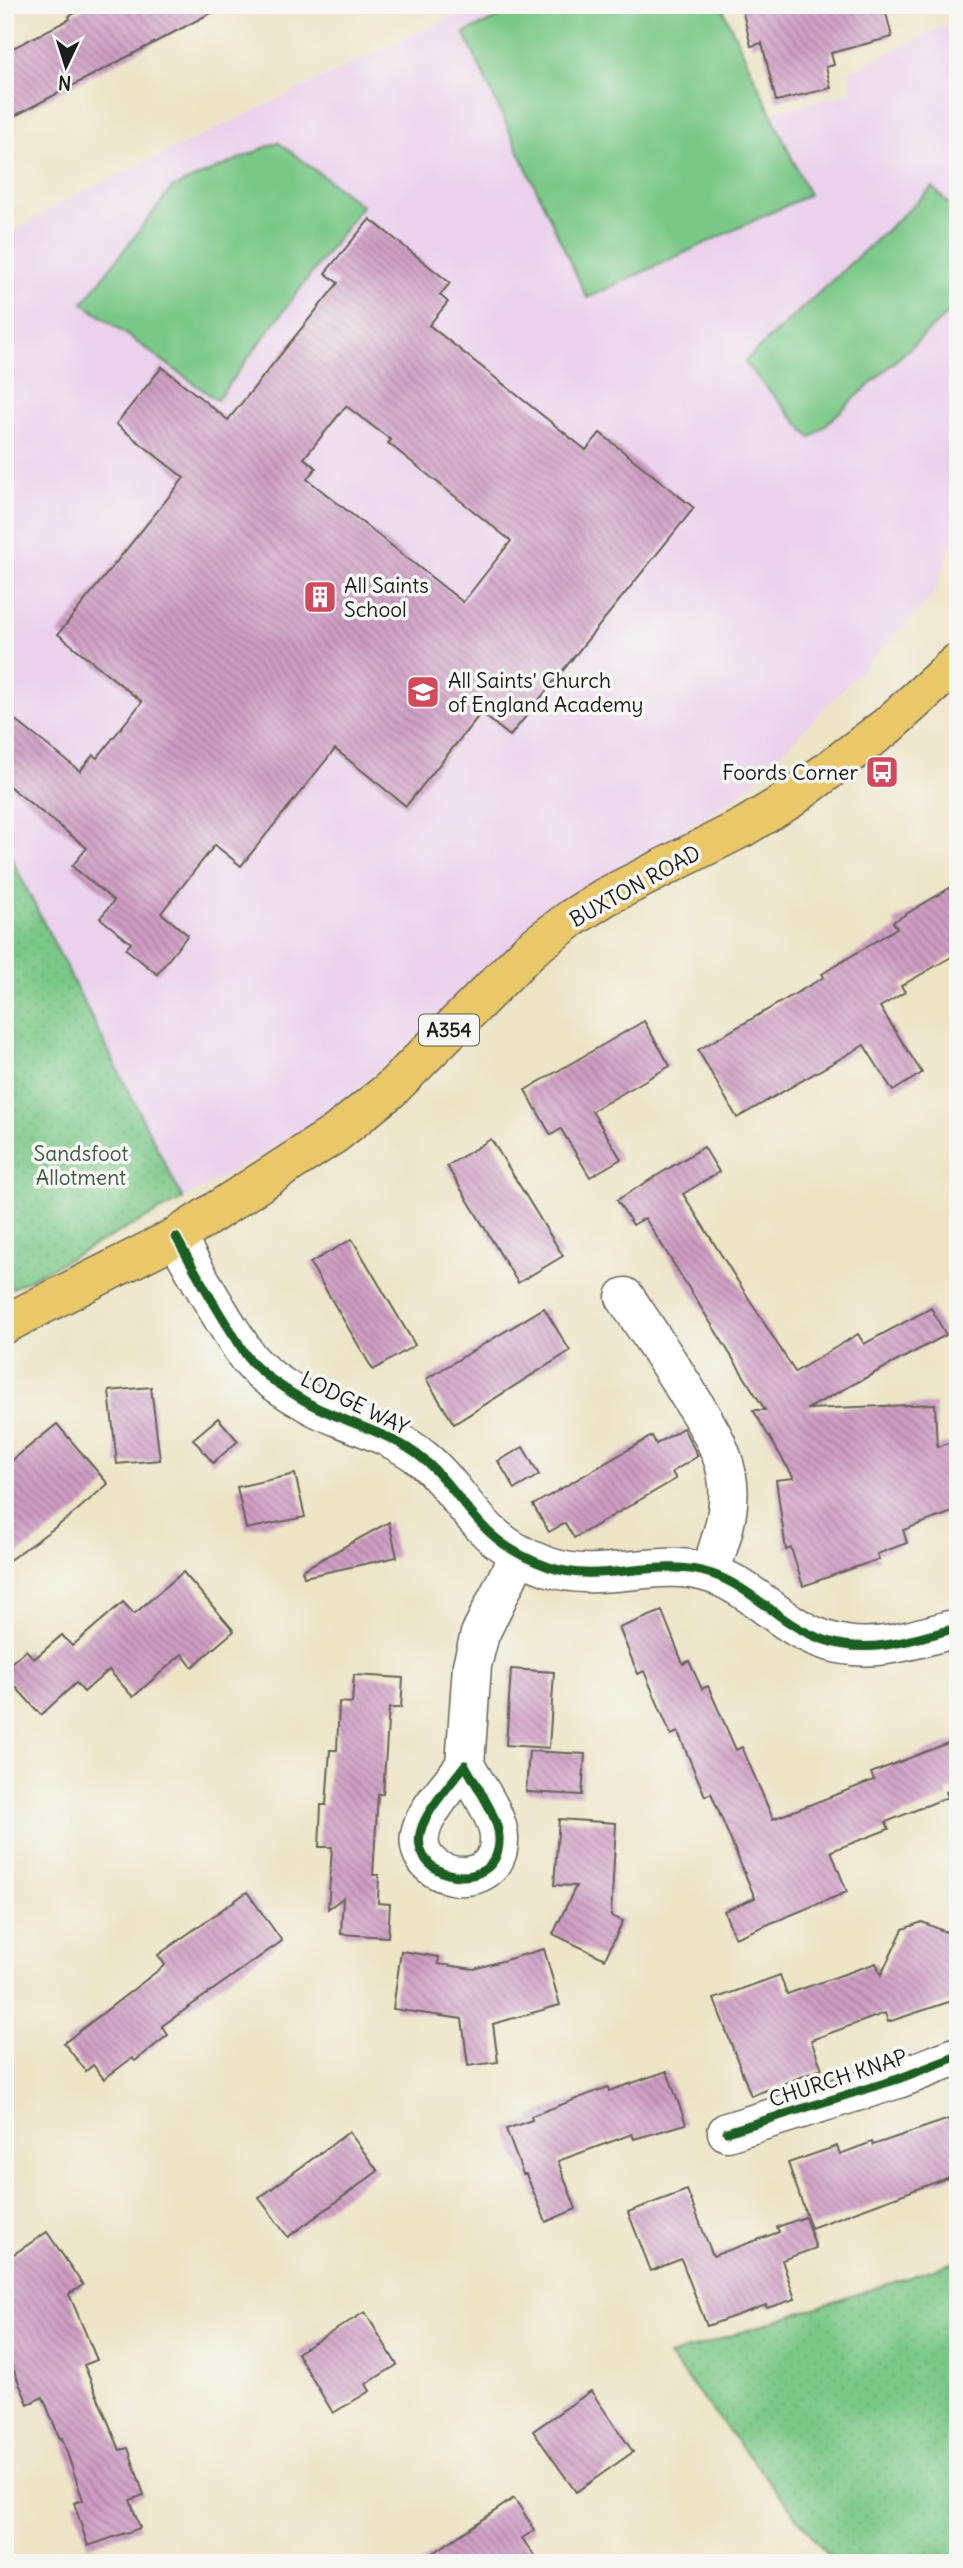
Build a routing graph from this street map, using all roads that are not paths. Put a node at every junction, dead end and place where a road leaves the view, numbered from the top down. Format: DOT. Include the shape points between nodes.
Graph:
graph roads {
  1 [pos="958,662"];
  2 [pos="176,1237"];
  3 [pos="625,1297"];
  4 [pos="5,1324"];
  5 [pos="519,1554"];
  6 [pos="710,1573"];
  7 [pos="949,1630"];
  8 [pos="465,1765"];
  9 [pos="958,2056"];
  10 [pos="727,2132"];
  1 -- 2 [label="highway, BUXTON ROAD / A354" via="886,727 789,800 572,918 531,949 381,1098 335,1134"];
  2 -- 4 [label="highway, BUXTON ROAD / A354"];
  2 -- 5 [label="street, LODGE WAY" via="250,1360 315,1407 414,1452 440,1472 491,1535"];
  3 -- 6 [label="street" via="723,1457 728,1505"];
  5 -- 6 [label="street, LODGE WAY" via="551,1568 582,1573 660,1567"];
  5 -- 8 [label="street" via="477,1644"];
  6 -- 7 [label="street, LODGE WAY" via="739,1585 789,1622 831,1643 893,1646"];
  9 -- 10 [label="street, CHURCH KNAP"];
}
